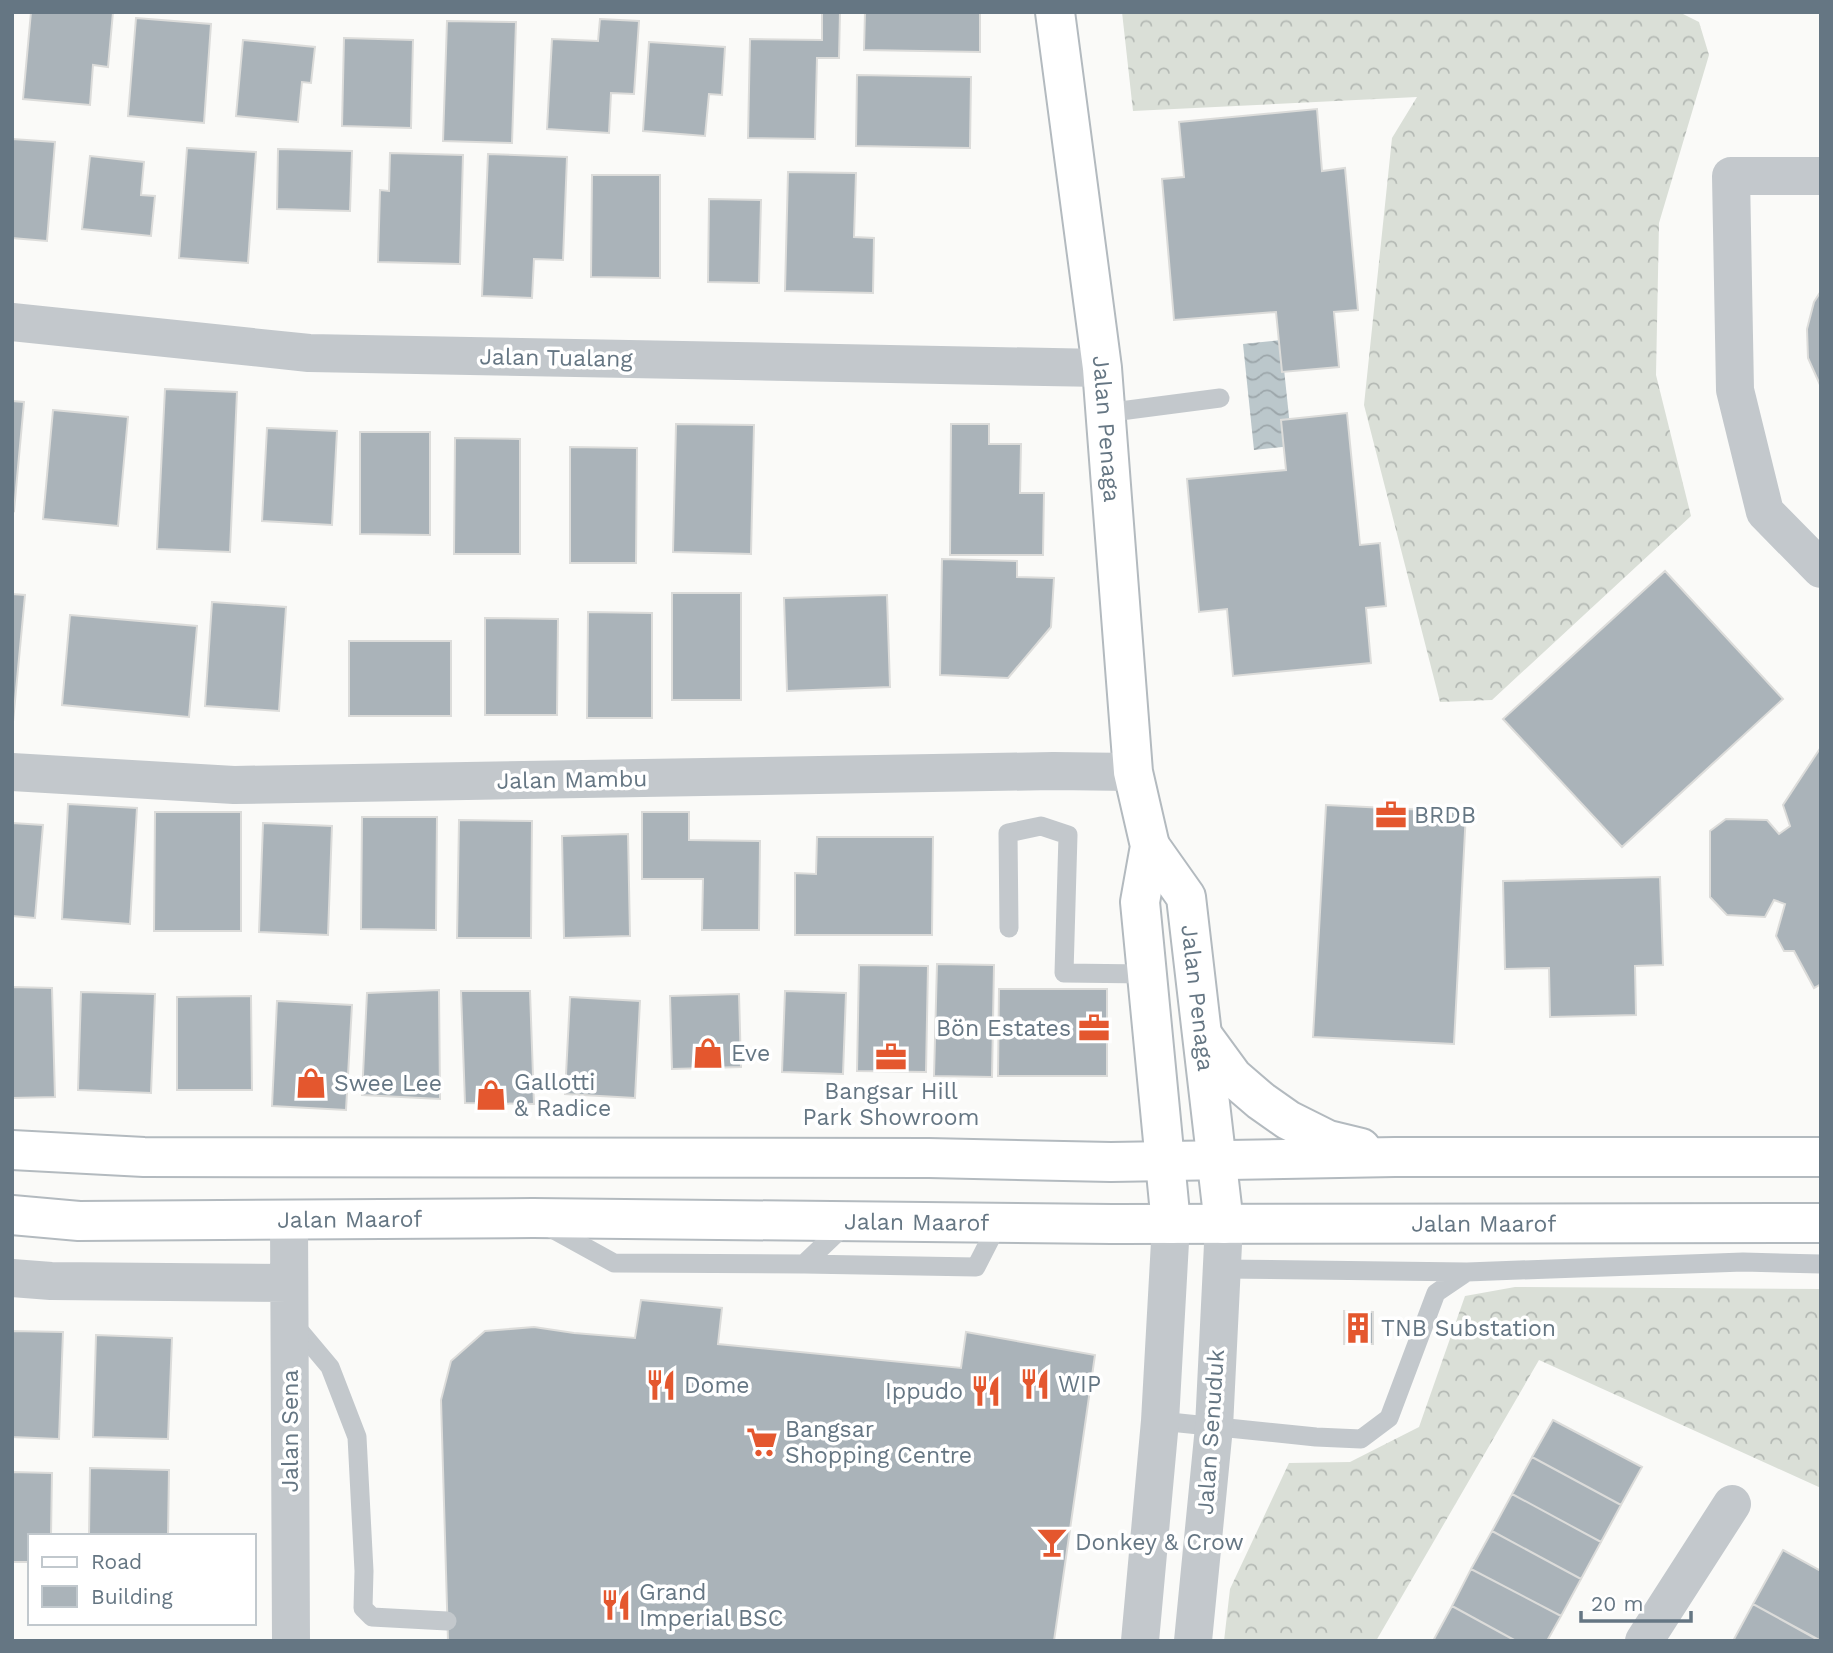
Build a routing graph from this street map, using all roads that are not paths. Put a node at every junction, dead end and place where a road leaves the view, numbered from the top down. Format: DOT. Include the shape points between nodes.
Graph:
graph roads {
  1 [pos="1055,12"];
  2 [pos="1821,176"];
  3 [pos="12,322"];
  4 [pos="1101,368"];
  5 [pos="1220,398"];
  6 [pos="1105,413"];
  7 [pos="1821,569"];
  8 [pos="12,772"];
  9 [pos="1133,772"];
  10 [pos="1150,846"];
  11 [pos="1009,928"];
  12 [pos="1147,974"];
  13 [pos="1202,1034"];
  14 [pos="12,1150"];
  15 [pos="1395,1157"];
  16 [pos="1821,1157"];
  17 [pos="1166,1161"];
  18 [pos="1216,1161"];
  19 [pos="12,1215"];
  20 [pos="533,1218"];
  21 [pos="289,1221"];
  22 [pos="850,1221"];
  23 [pos="999,1222"];
  24 [pos="1821,1223"];
  25 [pos="1171,1224"];
  26 [pos="1224,1224"];
  27 [pos="804,1264"];
  28 [pos="1821,1264"];
  29 [pos="1222,1269"];
  30 [pos="1467,1272"];
  31 [pos="12,1278"];
  32 [pos="290,1301"];
  33 [pos="1160,1422"];
  34 [pos="1214,1427"];
  35 [pos="1731,1504"];
  36 [pos="447,1621"];
  37 [pos="291,1641"];
  38 [pos="1140,1641"];
  39 [pos="1193,1641"];
  40 [pos="1644,1641"];
  1 -- 4 [label="main road, Jalan Penaga"];
  2 -- 7 [label="street" via="1731,176 1735,390 1765,512"];
  3 -- 4 [label="street, Jalan Tualang" via="309,353"];
  4 -- 6 [label="main road, Jalan Penaga"];
  5 -- 6 [label="lane"];
  6 -- 9 [label="main road, Jalan Penaga"];
  8 -- 9 [label="street, Jalan Mambu" via="234,785"];
  9 -- 10 [label="main road, Jalan Penaga"];
  10 -- 12 [label="main road, Jalan Penaga" via="1140,902"];
  10 -- 13 [label="main road, Jalan Penaga" via="1186,897"];
  11 -- 12 [label="lane" via="1008,833 1041,826 1068,835 1064,973"];
  12 -- 17 [label="main road, Jalan Penaga"];
  13 -- 15 [label="main road" via="1233,1077 1288,1121 1328,1140"];
  13 -- 18 [label="main road, Jalan Penaga"];
  14 -- 17 [label="main road" via="145,1157"];
  15 -- 16 [label="main road"];
  15 -- 18 [label="main road"];
  17 -- 18 [label="main road"];
  17 -- 25 [label="main road, Jalan Penaga"];
  18 -- 26 [label="main road, Jalan Penaga"];
  19 -- 21 [label="main road, Jalan Maarof" via="79,1221"];
  20 -- 21 [label="main road, Jalan Maarof"];
  20 -- 22 [label="main road, Jalan Maarof"];
  20 -- 27 [label="lane" via="614,1263"];
  21 -- 32 [label="street, Jalan Sena"];
  22 -- 23 [label="main road, Jalan Maarof"];
  22 -- 27 [label="lane"];
  23 -- 25 [label="main road, Jalan Maarof"];
  23 -- 27 [label="lane" via="976,1267"];
  24 -- 26 [label="main road, Jalan Maarof"];
  25 -- 26 [label="main road, Jalan Maarof"];
  25 -- 33 [label="street"];
  26 -- 29 [label="street, Jalan Senuduk"];
  28 -- 30 [label="lane" via="1743,1262"];
  29 -- 30 [label="lane"];
  29 -- 34 [label="street, Jalan Senuduk"];
  30 -- 34 [label="lane" via="1436,1293 1389,1418 1361,1439"];
  31 -- 32 [label="street"];
  32 -- 36 [label="lane" via="330,1367 357,1437 363,1608 372,1617"];
  32 -- 37 [label="street, Jalan Sena"];
  33 -- 34 [label="lane"];
  33 -- 38 [label="street"];
  34 -- 39 [label="street, Jalan Senuduk"];
  35 -- 40 [label="street"];
}
